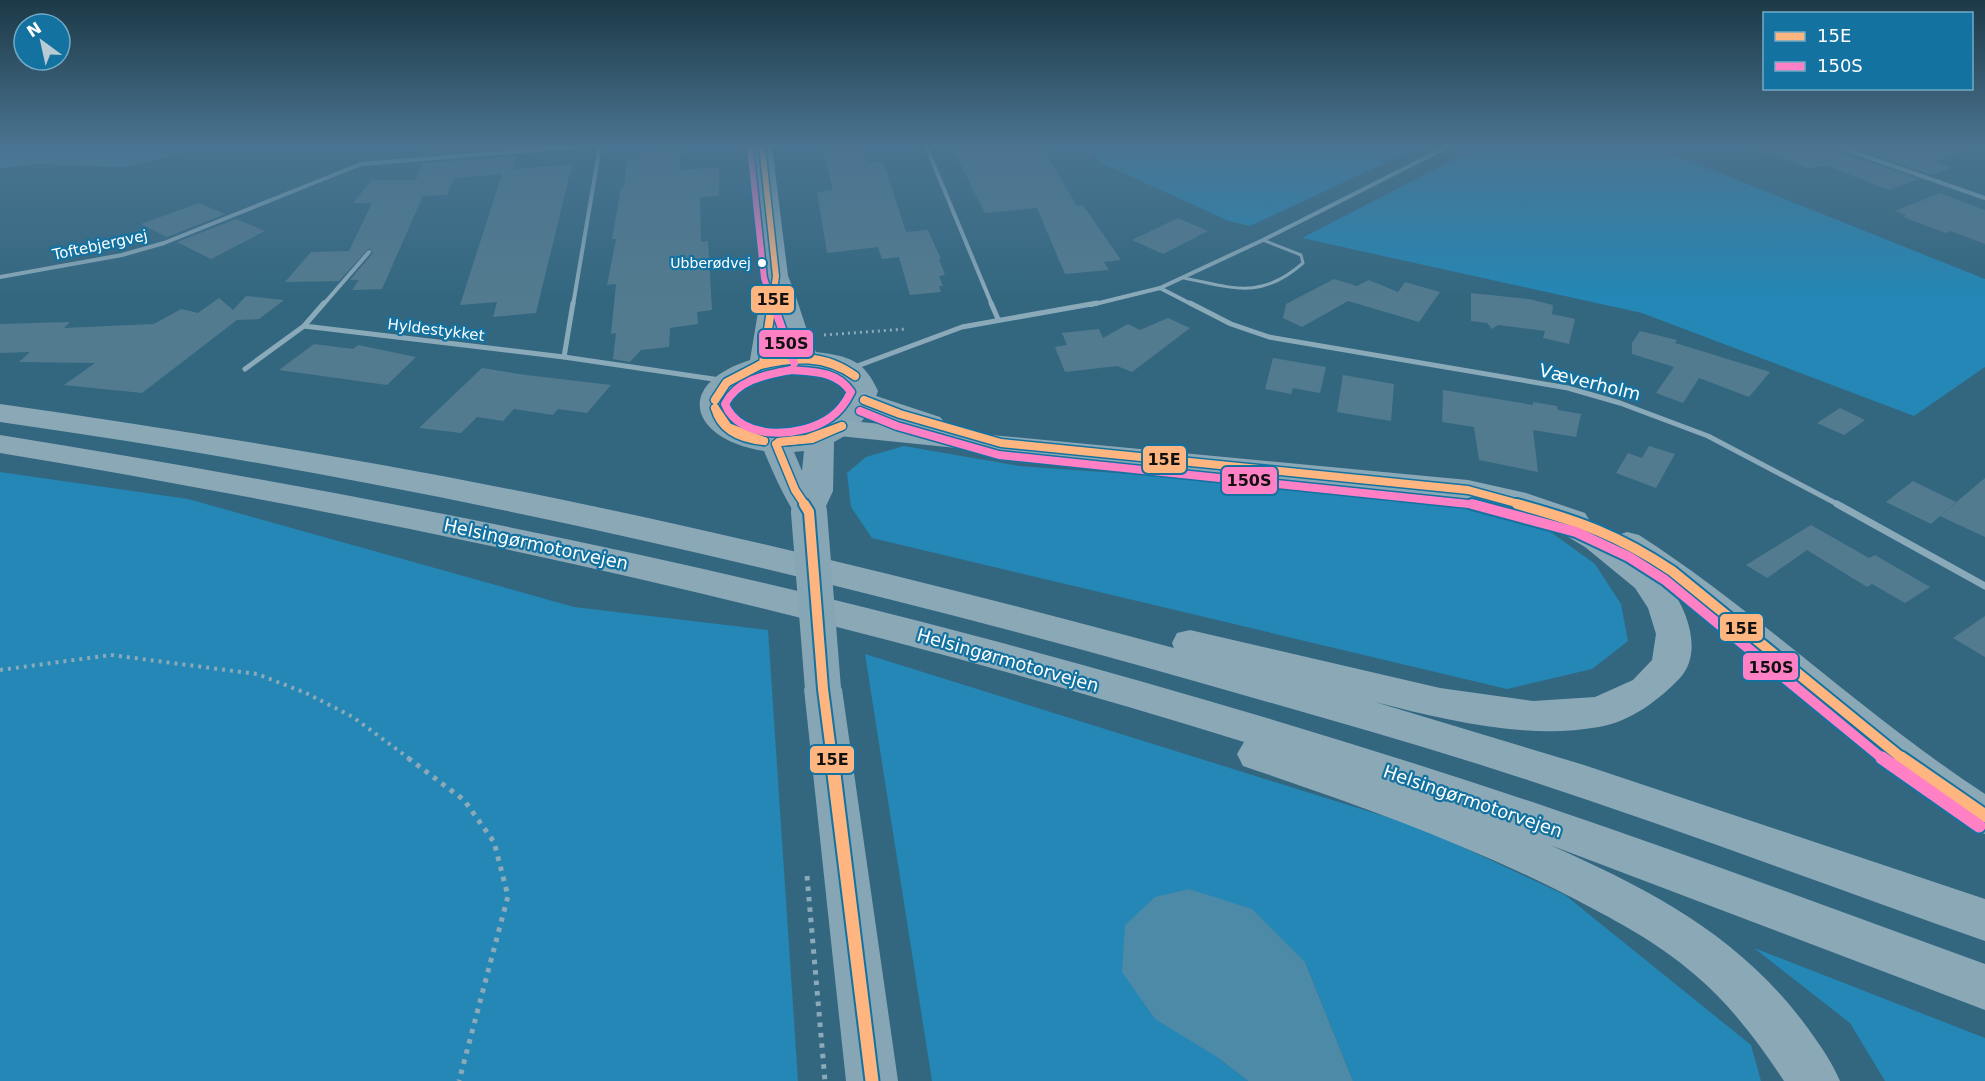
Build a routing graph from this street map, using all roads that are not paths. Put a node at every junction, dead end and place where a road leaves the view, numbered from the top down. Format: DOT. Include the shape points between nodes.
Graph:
graph roads {
  1 [pos="277,196"];
  2 [pos="591,196"];
  3 [pos="767,196"];
  4 [pos="947,196"];
  5 [pos="1349,196"];
  6 [pos="1263,240"];
  7 [pos="369,252"];
  8 [pos="776,276"];
  9 [pos="0,277"];
  10 [pos="1185,278"];
  11 [pos="1160,288"];
  12 [pos="998,319"];
  13 [pos="304,326"];
  14 [pos="564,357"];
  15 [pos="805,358"];
  16 [pos="763,363"];
  17 [pos="245,369"];
  18 [pos="849,370"];
  19 [pos="726,382"];
  20 [pos="864,400"];
  21 [pos="0,413"];
  22 [pos="829,433"];
  23 [pos="1001,443"];
  24 [pos="0,444"];
  25 [pos="776,444"];
  26 [pos="532,503"];
  27 [pos="809,512"];
  28 [pos="1552,513"];
  29 [pos="1985,586"];
  30 [pos="988,653"];
  31 [pos="1985,816"];
  32 [pos="1985,920"];
  33 [pos="1985,987"];
  34 [pos="872,1081"];
  35 [pos="1814,1081"];
  1 -- 9 [label="street, Toftebjergvej" via="164,243 122,255"];
  2 -- 14 [label="street"];
  3 -- 8 [label="main road"];
  4 -- 12 [label="street"];
  5 -- 6 [label="street"];
  6 -- 10 [label="street"];
  6 -- 10 [label="lane" via="1301,255 1303,263 1281,281 1266,287"];
  7 -- 13 [label="street"];
  8 -- 15 [label="main road"];
  8 -- 16 [label="main road"];
  10 -- 11 [label="street"];
  11 -- 12 [label="street" via="1065,311"];
  11 -- 29 [label="street, Væverholm" via="1231,324 1269,337 1568,388 1620,403 1708,436 1758,460"];
  12 -- 18 [label="street" via="903,346"];
  13 -- 14 [label="street, Hyldestykket"];
  13 -- 17 [label="street"];
  14 -- 19 [label="street, Hyldestykket"];
  15 -- 16 [label="main road"];
  15 -- 18 [label="main road" via="837,363"];
  16 -- 19 [label="main road"];
  18 -- 20 [label="main road" via="862,383"];
  19 -- 25 [label="main road" via="714,405 716,417 724,427 737,436"];
  20 -- 22 [label="main road" via="852,420"];
  20 -- 23 [label="highway"];
  21 -- 26 [label="highway, Helsingørmotorvejen" via="290,457"];
  22 -- 23 [label="highway"];
  22 -- 25 [label="main road"];
  22 -- 27 [label="main road"];
  23 -- 28 [label="highway" via="1468,490"];
  24 -- 30 [label="highway, Helsingørmotorvejen" via="186,474 511,537 680,574"];
  25 -- 27 [label="main road"];
  26 -- 28 [label="highway" via="725,530 1440,704 1533,716 1600,712 1646,690 1670,665 1674,634 1665,606 1647,580 1597,539"];
  26 -- 32 [label="highway, Helsingørmotorvejen" via="755,552 1368,715 1531,764"];
  27 -- 34 [label="main road, bridge" via="823,689"];
  28 -- 31 [label="highway" via="1615,536 1666,566 1875,738 1942,790"];
  30 -- 33 [label="highway, Helsingørmotorvejen" via="1317,749 1478,801 1719,886"];
  30 -- 35 [label="highway" via="1171,725 1404,804 1536,857 1646,914 1712,959 1763,1009"];
}
